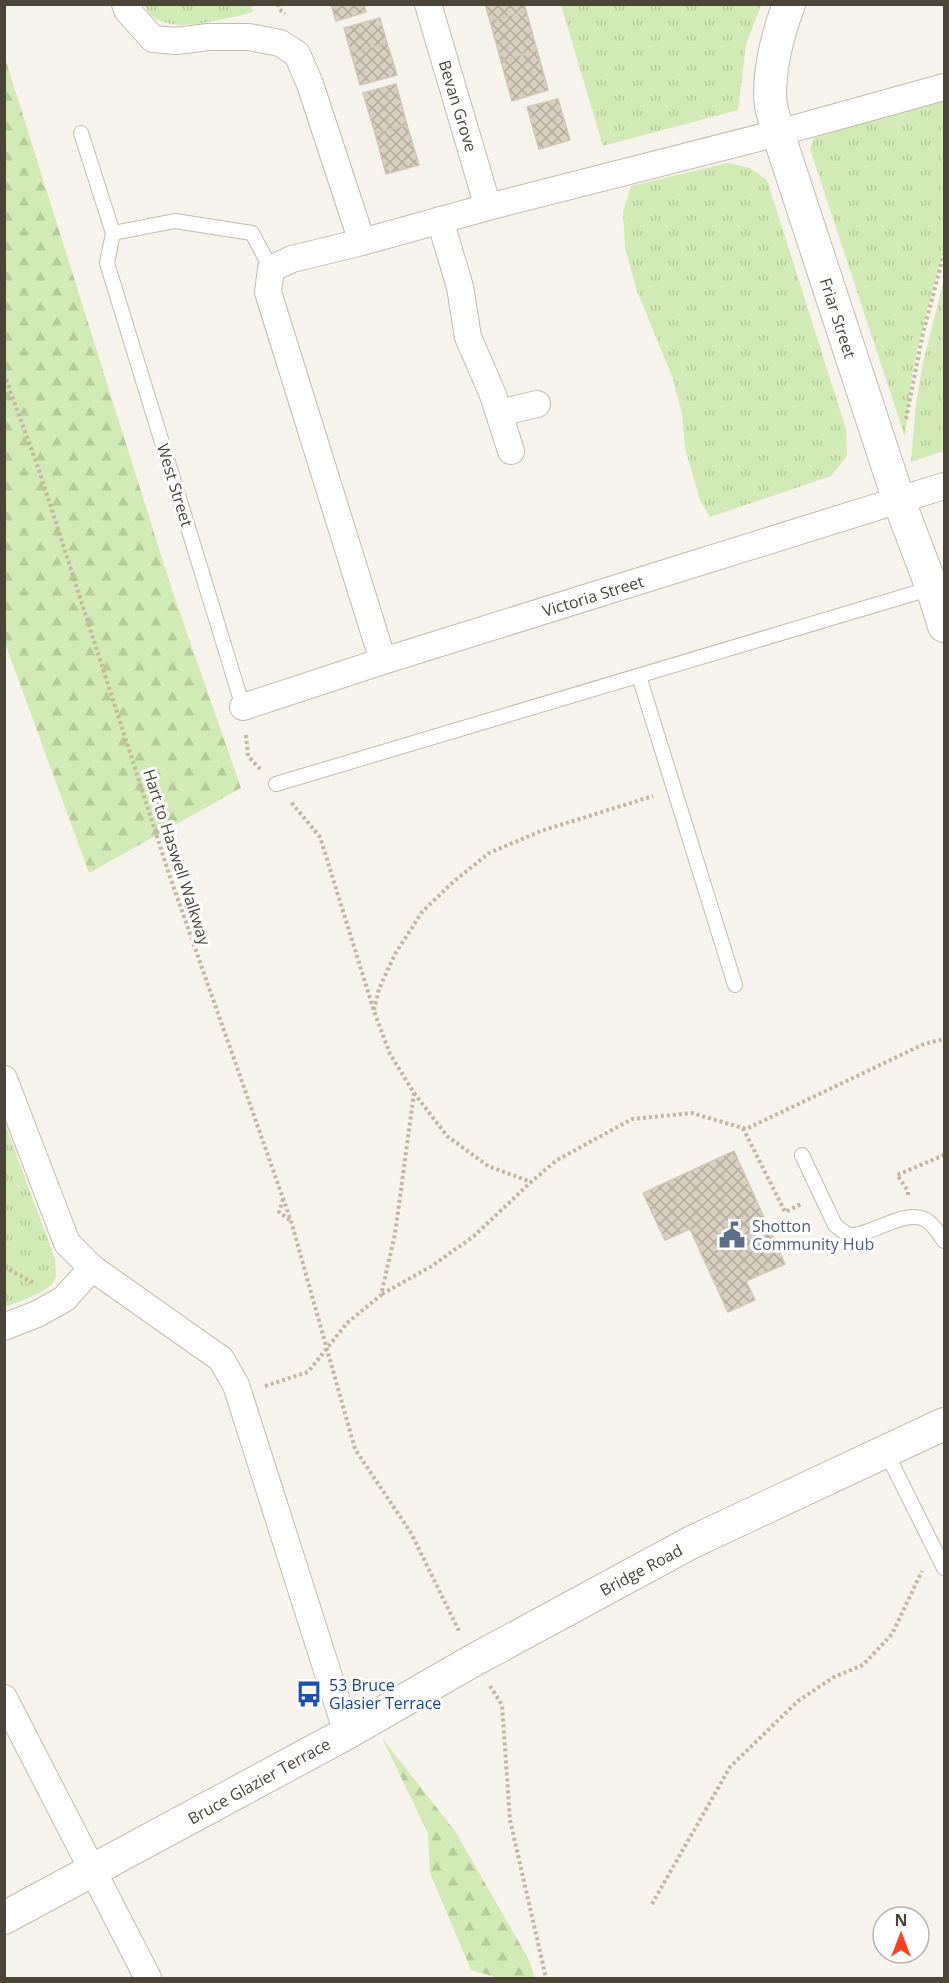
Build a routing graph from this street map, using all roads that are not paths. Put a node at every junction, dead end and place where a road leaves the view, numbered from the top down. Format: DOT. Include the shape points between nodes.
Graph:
graph roads {
  1 [pos="125,4"];
  2 [pos="428,4"];
  3 [pos="789,4"];
  4 [pos="945,87"];
  5 [pos="81,133"];
  6 [pos="778,133"];
  7 [pos="488,207"];
  8 [pos="440,220"];
  9 [pos="112,233"];
  10 [pos="362,242"];
  11 [pos="271,269"];
  12 [pos="537,404"];
  13 [pos="499,413"];
  14 [pos="511,451"];
  15 [pos="945,486"];
  16 [pos="899,501"];
  17 [pos="938,586"];
  18 [pos="945,626"];
  19 [pos="383,661"];
  20 [pos="639,676"];
  21 [pos="243,707"];
  22 [pos="276,784"];
  23 [pos="735,985"];
  24 [pos="4,1079"];
  25 [pos="802,1155"];
  26 [pos="945,1241"];
  27 [pos="92,1268"];
  28 [pos="4,1326"];
  29 [pos="945,1424"];
  30 [pos="886,1452"];
  31 [pos="945,1568"];
  32 [pos="4,1698"];
  33 [pos="347,1733"];
  34 [pos="93,1871"];
  35 [pos="4,1918"];
  36 [pos="148,1978"];
  1 -- 10 [label="street" via="153,39 249,37 280,43 297,54"];
  2 -- 7 [label="street, Bevan Grove"];
  3 -- 6 [label="street, Friar Street" via="773,64 771,105"];
  4 -- 6 [label="street"];
  5 -- 9 [label="lane"];
  6 -- 7 [label="street"];
  6 -- 16 [label="street, Friar Street"];
  7 -- 8 [label="street"];
  8 -- 10 [label="street"];
  8 -- 13 [label="street" via="460,286 468,337"];
  9 -- 11 [label="lane" via="175,221 252,233"];
  9 -- 21 [label="lane, West Street" via="107,263"];
  10 -- 11 [label="street" via="292,259"];
  11 -- 19 [label="street" via="268,292"];
  12 -- 13 [label="street"];
  13 -- 14 [label="street"];
  15 -- 16 [label="street, Victoria Street"];
  16 -- 17 [label="street, Friar Street"];
  16 -- 19 [label="street, Victoria Street"];
  17 -- 18 [label="street, Friar Street"];
  17 -- 20 [label="lane"];
  19 -- 21 [label="street, Victoria Street"];
  20 -- 22 [label="lane"];
  20 -- 23 [label="lane"];
  24 -- 27 [label="street, Bruce Glazier Terrace" via="67,1243"];
  25 -- 26 [label="lane" via="835,1225 850,1235 916,1217 928,1221"];
  27 -- 28 [label="street" via="64,1299"];
  27 -- 33 [label="street, Bruce Glazier Terrace" via="221,1359 236,1385"];
  29 -- 30 [label="street, Bridge Road"];
  30 -- 31 [label="lane"];
  30 -- 33 [label="street, Bridge Road" via="692,1542"];
  32 -- 34 [label="street"];
  33 -- 34 [label="street, Bruce Glazier Terrace"];
  34 -- 35 [label="street, Bruce Glazier Terrace"];
  34 -- 36 [label="street"];
}
